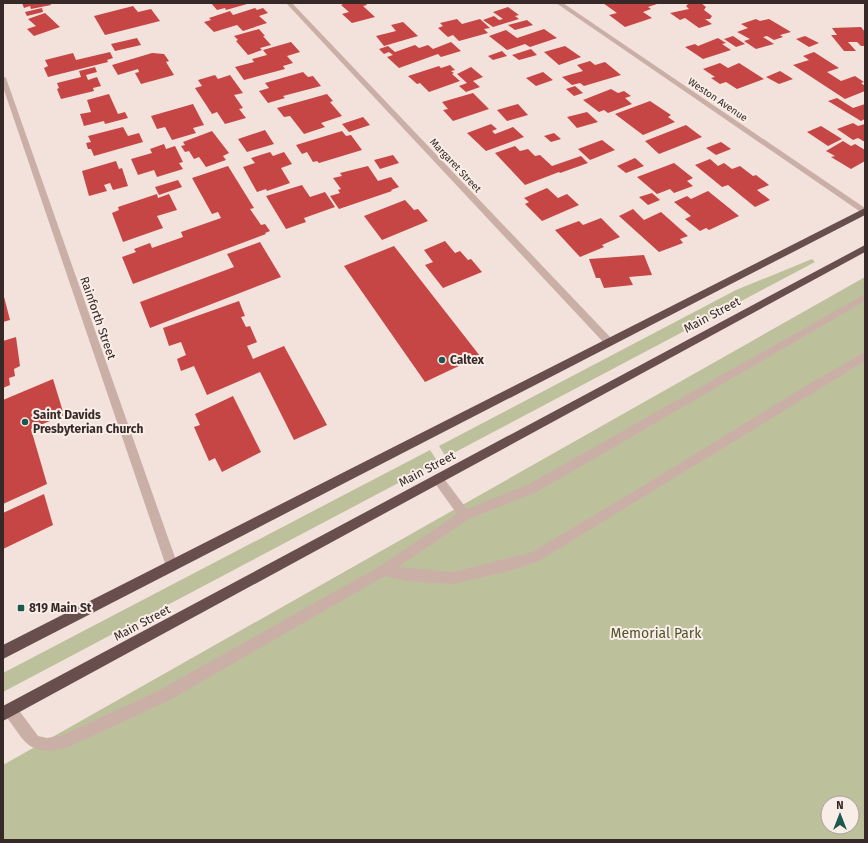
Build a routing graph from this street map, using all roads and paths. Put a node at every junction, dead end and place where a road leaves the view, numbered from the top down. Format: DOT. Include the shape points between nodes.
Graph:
graph roads {
  1 [pos="290,3"];
  2 [pos="559,3"];
  3 [pos="3,78"];
  4 [pos="865,211"];
  5 [pos="865,248"];
  6 [pos="865,297"];
  7 [pos="608,341"];
  8 [pos="865,356"];
  9 [pos="438,479"];
  10 [pos="465,515"];
  11 [pos="172,566"];
  12 [pos="384,570"];
  13 [pos="3,652"];
  14 [pos="6,712"];
  1 -- 7 [label="street, Margaret Street"];
  2 -- 4 [label="street, Weston Avenue"];
  3 -- 11 [label="street, Rainforth Street"];
  4 -- 7 [label="highway, Main Street"];
  5 -- 9 [label="highway, Main Street"];
  6 -- 10 [label="street" via="533,488"];
  7 -- 11 [label="highway, Main Street"];
  8 -- 12 [label="street" via="535,557 453,578 405,575"];
  9 -- 10 [label="street"];
  9 -- 14 [label="highway, Main Street"];
  10 -- 12 [label="street"];
  11 -- 13 [label="highway, Main Street"];
  12 -- 14 [label="street" via="163,696 64,742 47,745 34,742"];
}
